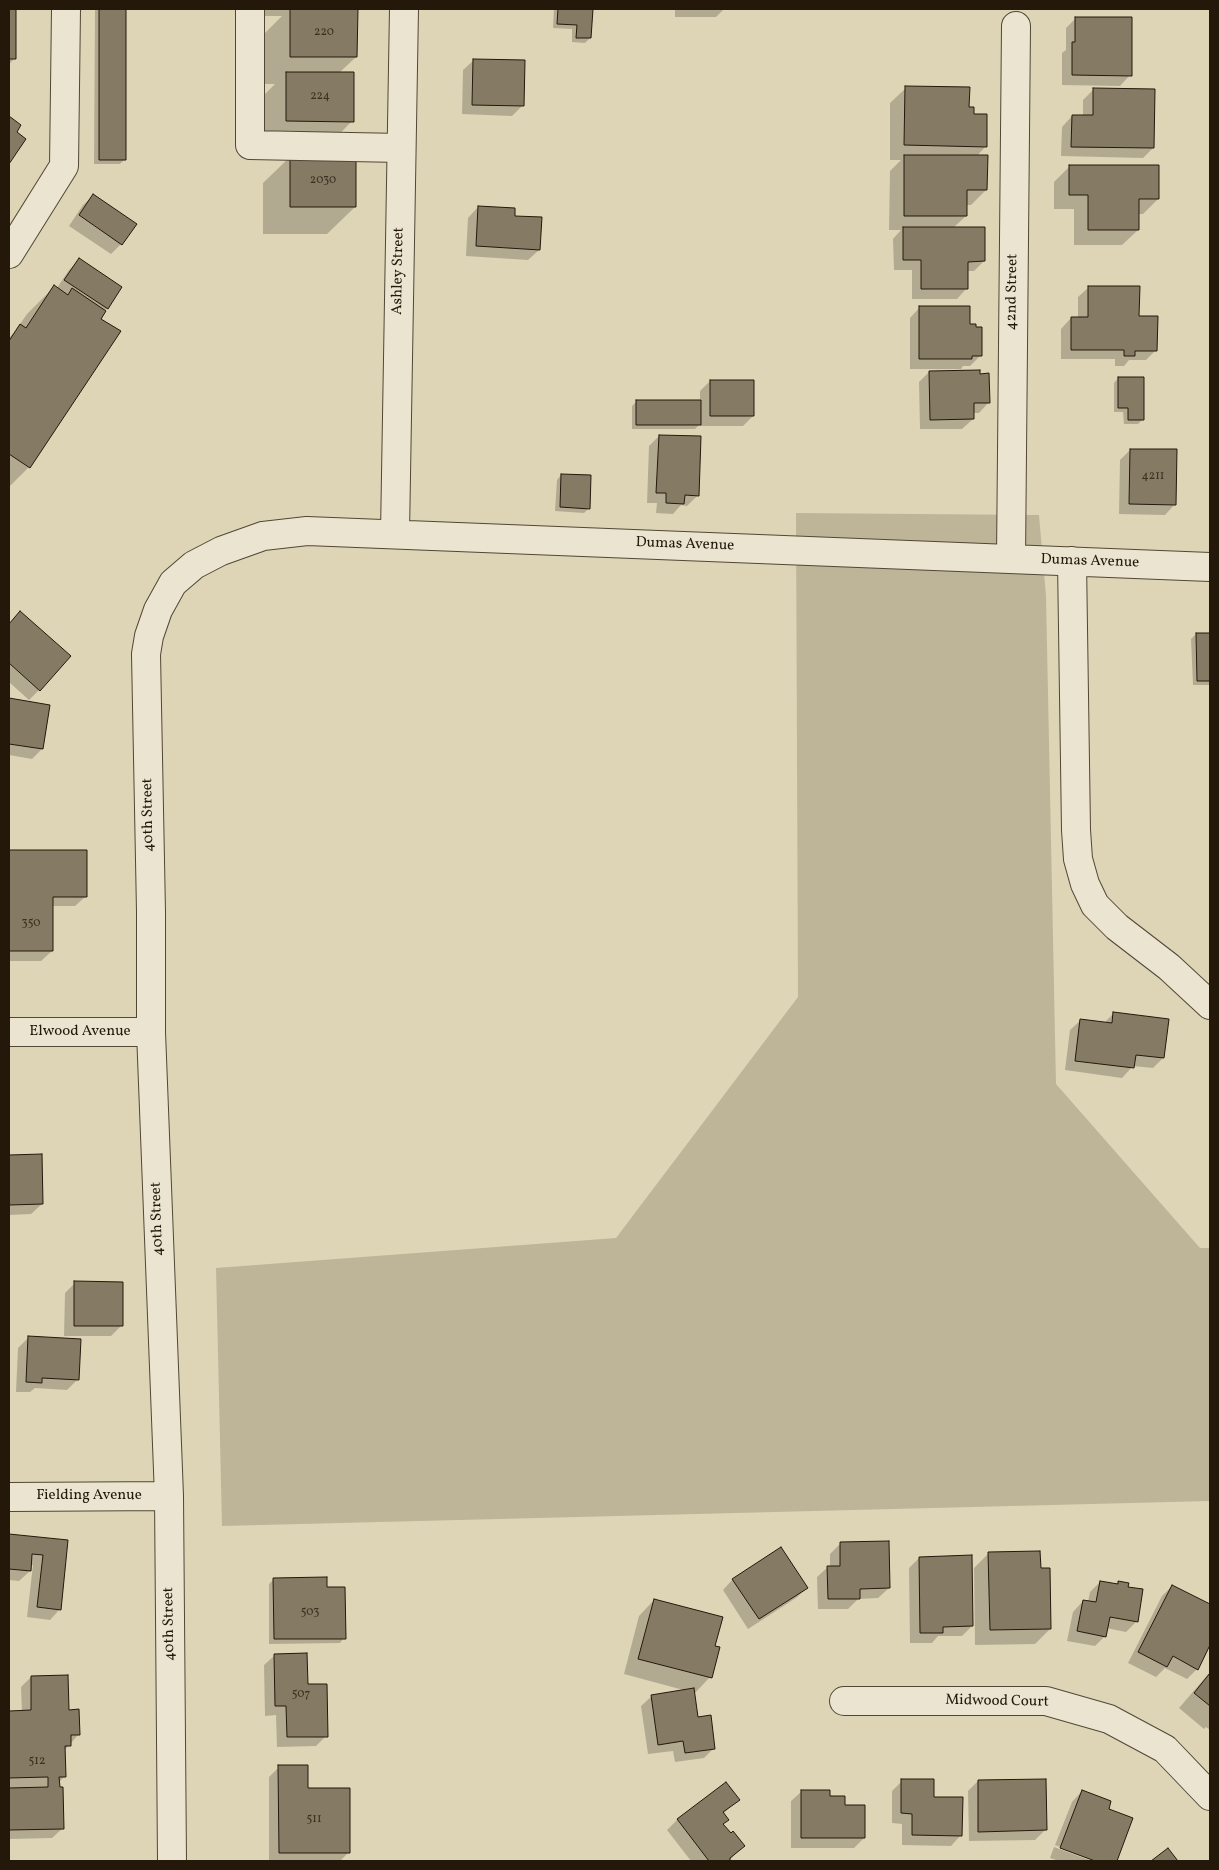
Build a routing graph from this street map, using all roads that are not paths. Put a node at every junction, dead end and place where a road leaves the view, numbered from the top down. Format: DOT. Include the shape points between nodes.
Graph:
graph roads {
  1 [pos="66,9"];
  2 [pos="250,9"];
  3 [pos="404,9"];
  4 [pos="1016,26"];
  5 [pos="402,148"];
  6 [pos="9,254"];
  7 [pos="395,533"];
  8 [pos="1011,558"];
  9 [pos="1072,561"];
  10 [pos="1210,566"];
  11 [pos="173,583"];
  12 [pos="1210,1005"];
  13 [pos="9,1032"];
  14 [pos="151,1032"];
  15 [pos="9,1496"];
  16 [pos="169,1496"];
  17 [pos="844,1701"];
  18 [pos="1210,1796"];
  19 [pos="172,1861"];
  1 -- 6 [label="street" via="64,166"];
  2 -- 5 [label="street" via="250,146"];
  3 -- 5 [label="street, Ashley Street"];
  4 -- 8 [label="street, 42nd Street"];
  5 -- 7 [label="street, Ashley Street"];
  7 -- 8 [label="street, Dumas Avenue"];
  7 -- 11 [label="street, Dumas Avenue" via="307,530 263,536 194,564"];
  8 -- 9 [label="street, Dumas Avenue"];
  9 -- 10 [label="street, Dumas Avenue"];
  9 -- 12 [label="street" via="1076,830 1078,859 1085,884 1095,905 1116,927 1170,967"];
  11 -- 14 [label="street, 40th Street" via="158,610 146,654"];
  13 -- 14 [label="street, Elwood Avenue"];
  14 -- 16 [label="street, 40th Street"];
  15 -- 16 [label="street, Fielding Avenue"];
  16 -- 19 [label="street, 40th Street"];
  17 -- 18 [label="street, Midwood Court" via="1046,1701 1108,1719 1165,1748"];
}
